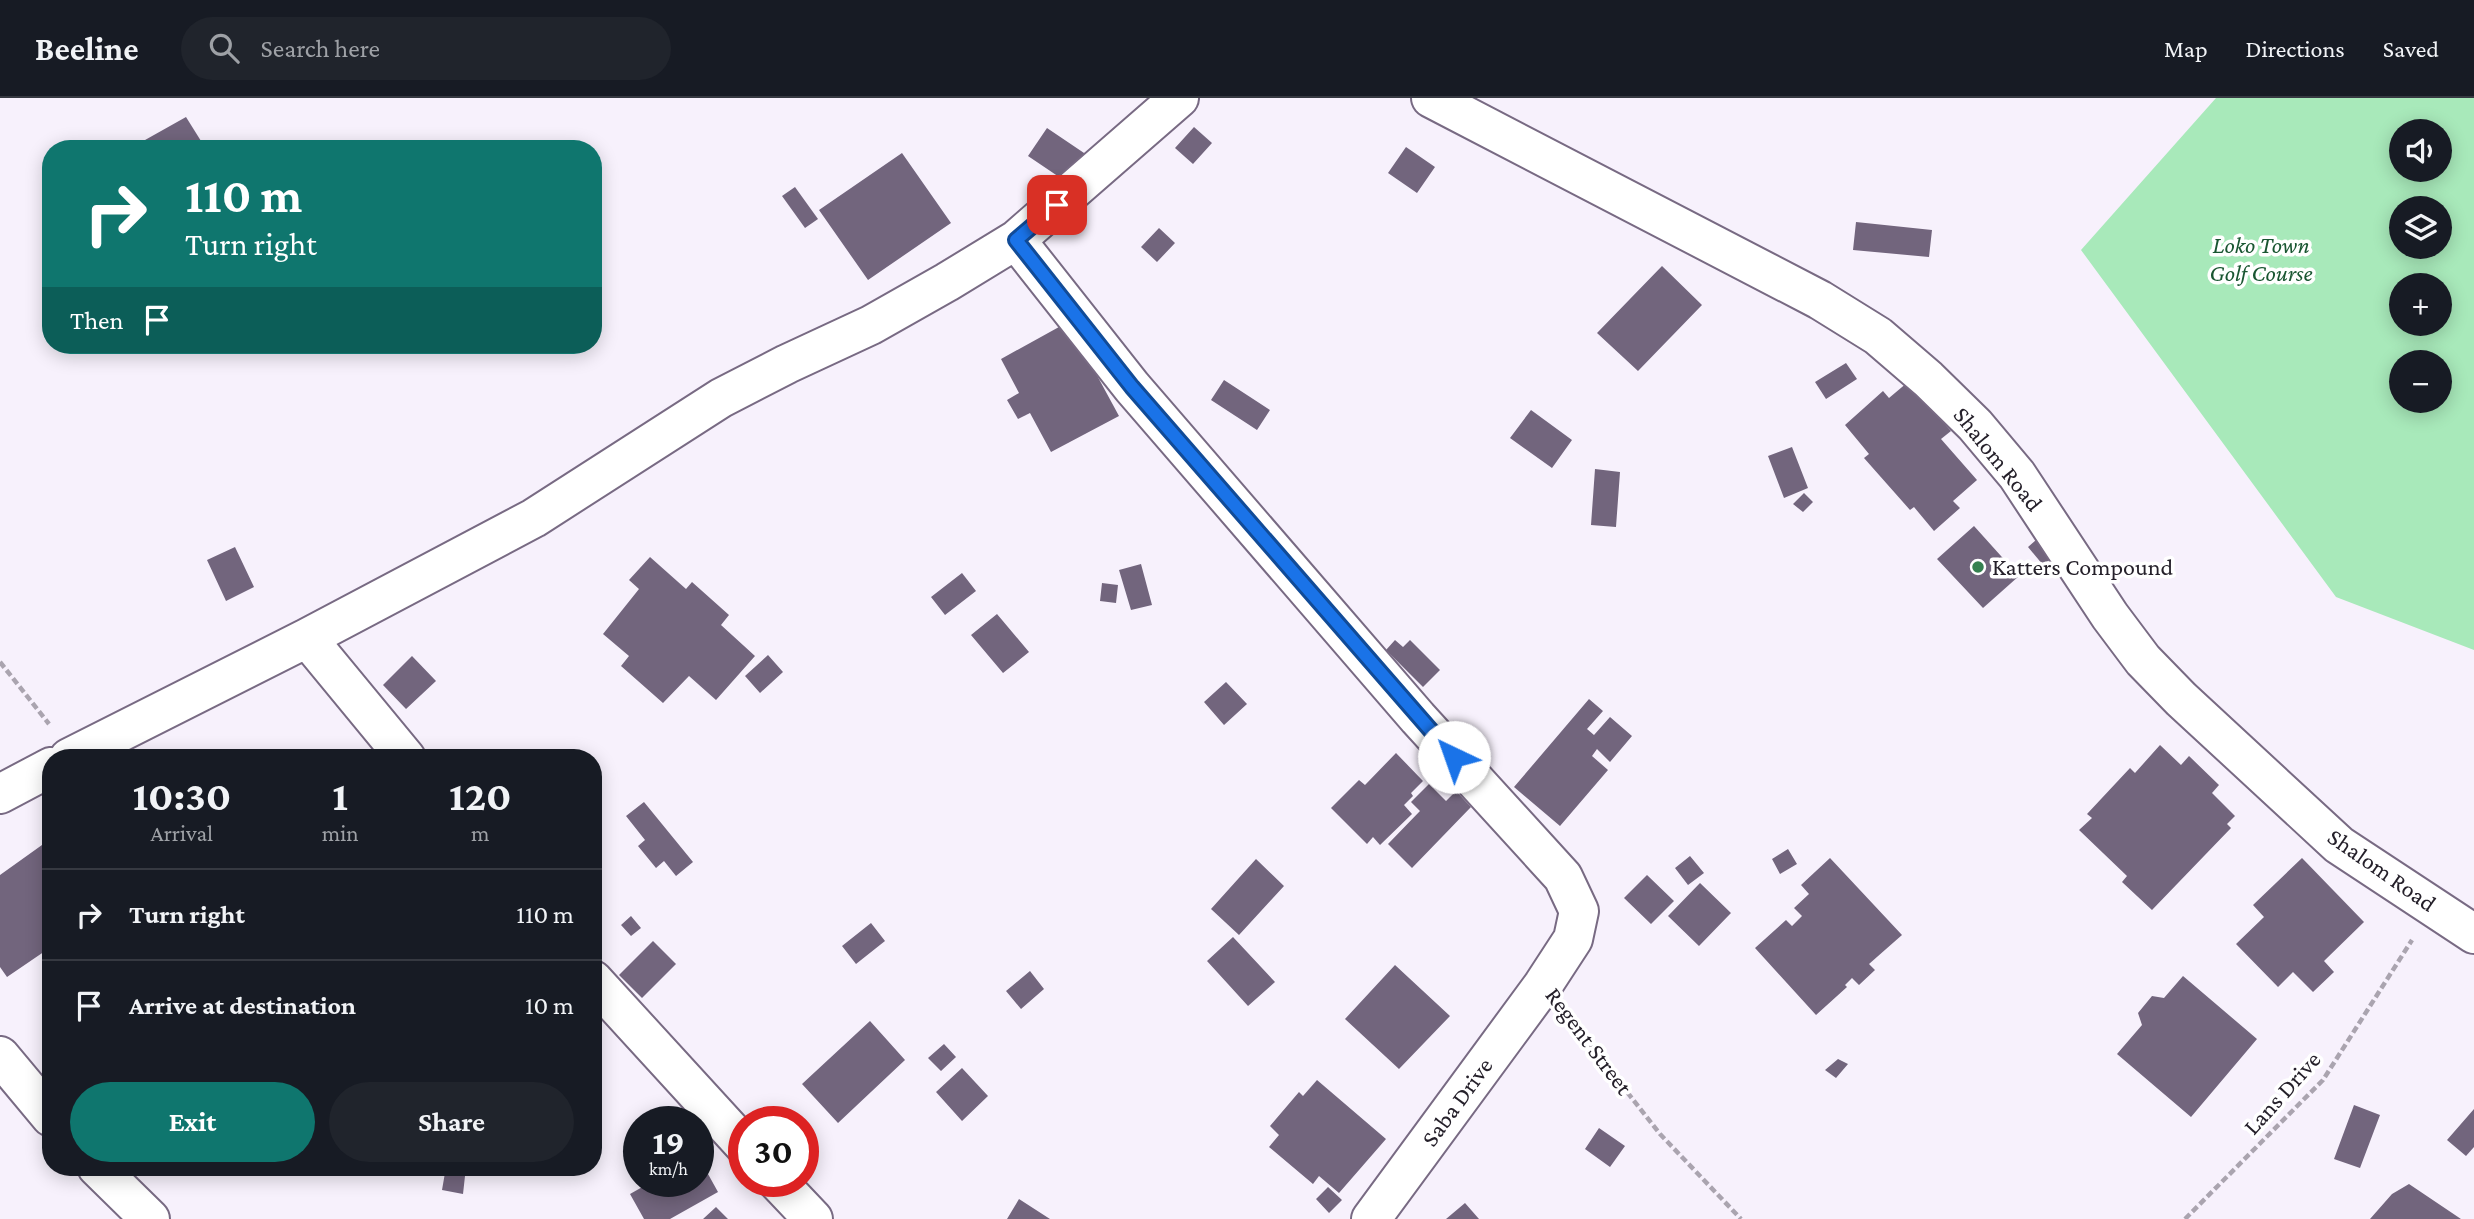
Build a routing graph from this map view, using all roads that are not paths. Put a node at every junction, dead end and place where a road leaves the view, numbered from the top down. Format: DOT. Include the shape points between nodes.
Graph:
graph roads {
  1 [pos="1179,98"];
  2 [pos="1431,98"];
  3 [pos="1016,240"];
  4 [pos="307,638"];
  5 [pos="87,749"];
  6 [pos="399,749"];
  7 [pos="42,772"];
  8 [pos="0,794"];
  9 [pos="2474,934"];
  10 [pos="1543,985"];
  11 [pos="602,991"];
  12 [pos="0,1056"];
  13 [pos="42,1106"];
  14 [pos="728,1127"];
  15 [pos="106,1176"];
  16 [pos="793,1197"];
  17 [pos="150,1219"];
  18 [pos="813,1219"];
  19 [pos="1371,1219"];
  1 -- 3 [label="street"];
  2 -- 9 [label="street, Shalom Road" via="1820,300 1878,336 1938,388 2017,475 2110,616 2143,660 2181,699 2339,845"];
  3 -- 4 [label="street" via="871,325 721,398 534,518"];
  3 -- 10 [label="street, Regent Street" via="1132,387 1418,718 1563,877 1579,911 1573,939"];
  4 -- 5 [label="street"];
  4 -- 6 [label="street"];
  7 -- 8 [label="street"];
  10 -- 19 [label="street, Saba Drive"];
  11 -- 14 [label="street"];
  12 -- 13 [label="street"];
  15 -- 17 [label="street"];
  16 -- 18 [label="street"];
}
